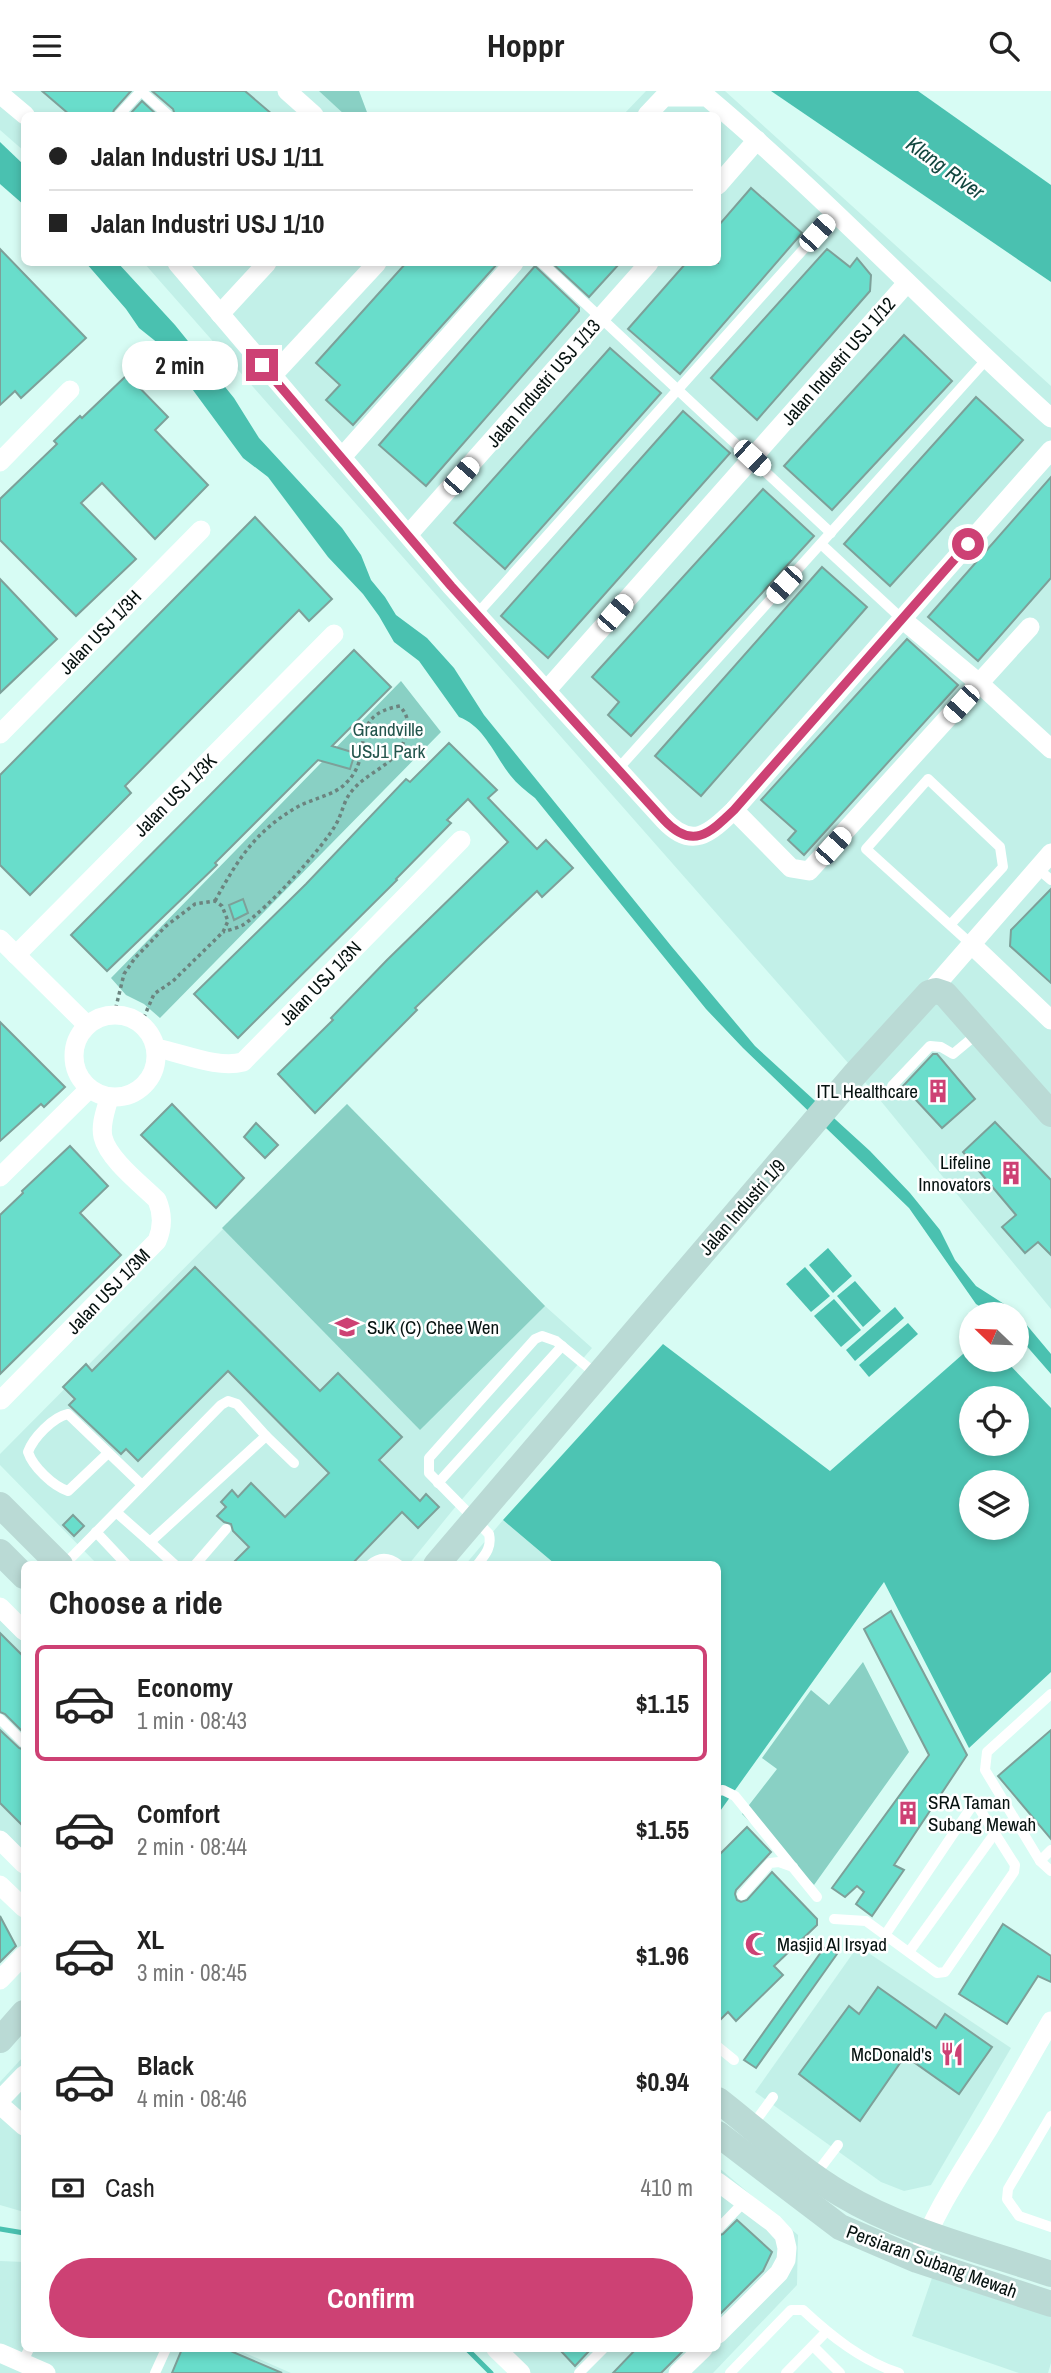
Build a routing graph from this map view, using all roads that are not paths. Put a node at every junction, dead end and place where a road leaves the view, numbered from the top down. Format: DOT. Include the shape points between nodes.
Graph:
graph roads {
  1 [pos="141,91"];
  2 [pos="287,91"];
  3 [pos="0,94"];
  4 [pos="21,112"];
  5 [pos="122,112"];
  6 [pos="165,112"];
  7 [pos="311,112"];
  8 [pos="650,112"];
  9 [pos="757,140"];
  10 [pos="721,182"];
  11 [pos="835,214"];
  12 [pos="180,266"];
  13 [pos="264,266"];
  14 [pos="373,266"];
  15 [pos="511,266"];
  16 [pos="545,266"];
  17 [pos="646,266"];
  18 [pos="907,283"];
  19 [pos="220,314"];
  20 [pos="601,317"];
  21 [pos="986,360"];
  22 [pos="272,376"];
  23 [pos="678,389"];
  24 [pos="70,390"];
  25 [pos="1051,418"];
  26 [pos="1051,450"];
  27 [pos="342,457"];
  28 [pos="752,458"];
  29 [pos="0,462"];
  30 [pos="201,530"];
  31 [pos="831,533"];
  32 [pos="408,535"];
  33 [pos="821,544"];
  34 [pos="477,614"];
  35 [pos="902,619"];
  36 [pos="1030,627"];
  37 [pos="334,634"];
  38 [pos="979,683"];
  39 [pos="547,691"];
  40 [pos="0,734"];
  41 [pos="1051,749"];
  42 [pos="618,769"];
  43 [pos="734,810"];
  44 [pos="461,840"];
  45 [pos="1051,853"];
  46 [pos="1044,874"];
  47 [pos="950,925"];
  48 [pos="0,939"];
  49 [pos="971,944"];
  50 [pos="16,955"];
  51 [pos="929,993"];
  52 [pos="1051,1020"];
  53 [pos="87,1025"];
  54 [pos="979,1032"];
  55 [pos="156,1048"];
  56 [pos="892,1086"];
  57 [pos="89,1089"];
  58 [pos="110,1098"];
  59 [pos="1051,1114"];
  60 [pos="0,1177"];
  61 [pos="562,1346"];
  62 [pos="597,1375"];
  63 [pos="1,1401"];
  64 [pos="266,1436"];
  65 [pos="108,1453"];
  66 [pos="293,1462"];
  67 [pos="438,1483"];
  68 [pos="142,1485"];
  69 [pos="0,1505"];
  70 [pos="116,1512"];
  71 [pos="475,1519"];
  72 [pos="226,1529"];
  73 [pos="96,1532"];
  74 [pos="150,1542"];
  75 [pos="2,1557"];
  76 [pos="58,1561"];
  77 [pos="66,1561"];
  78 [pos="123,1561"];
  79 [pos="171,1561"];
  80 [pos="198,1561"];
  81 [pos="377,1561"];
  82 [pos="394,1561"];
  83 [pos="439,1561"];
  84 [pos="480,1561"];
  85 [pos="21,1573"];
  86 [pos="0,1607"];
  87 [pos="21,1627"];
  88 [pos="1051,1694"];
  89 [pos="0,1719"];
  90 [pos="21,1740"];
  91 [pos="721,1790"];
  92 [pos="995,1833"];
  93 [pos="0,1840"];
  94 [pos="1051,1850"];
  95 [pos="21,1861"];
  96 [pos="1040,1861"];
  97 [pos="793,1867"];
  98 [pos="1051,1871"];
  99 [pos="0,1885"];
  100 [pos="742,1895"];
  101 [pos="817,1897"];
  102 [pos="21,1905"];
  103 [pos="834,1919"];
  104 [pos="885,1935"];
  105 [pos="909,1952"];
  106 [pos="21,1958"];
  107 [pos="0,1980"];
  108 [pos="21,2016"];
  109 [pos="1051,2021"];
  110 [pos="0,2040"];
  111 [pos="721,2049"];
  112 [pos="734,2060"];
  113 [pos="21,2078"];
  114 [pos="773,2097"];
  115 [pos="0,2102"];
  116 [pos="721,2102"];
  117 [pos="1051,2116"];
  118 [pos="21,2123"];
  119 [pos="752,2127"];
  120 [pos="721,2136"];
  121 [pos="838,2145"];
  122 [pos="815,2176"];
  123 [pos="721,2184"];
  124 [pos="744,2202"];
  125 [pos="721,2226"];
  126 [pos="1051,2227"];
  127 [pos="927,2232"];
  128 [pos="917,2260"];
  129 [pos="1051,2274"];
  130 [pos="1051,2304"];
  131 [pos="721,2331"];
  132 [pos="826,2332"];
  133 [pos="813,2346"];
  134 [pos="165,2352"];
  135 [pos="499,2352"];
  136 [pos="600,2352"];
  137 [pos="700,2352"];
  138 [pos="0,2353"];
  139 [pos="26,2356"];
  140 [pos="46,2373"];
  141 [pos="155,2373"];
  142 [pos="521,2373"];
  143 [pos="579,2373"];
  144 [pos="678,2373"];
  145 [pos="730,2373"];
  146 [pos="786,2373"];
  147 [pos="840,2373"];
  148 [pos="899,2373"];
  1 -- 5 [label="lane"];
  1 -- 6 [label="lane"];
  2 -- 7 [label="street"];
  3 -- 4 [label="street"];
  8 -- 9 [label="street" via="664,97 707,97"];
  9 -- 10 [label="street"];
  9 -- 11 [label="street"];
  11 -- 18 [label="street"];
  11 -- 23 [label="lane"];
  12 -- 19 [label="street"];
  13 -- 19 [label="street"];
  14 -- 22 [label="street"];
  15 -- 27 [label="street"];
  16 -- 20 [label="lane"];
  17 -- 20 [label="street, Jalan Industri USJ 1/13"];
  18 -- 21 [label="street"];
  18 -- 28 [label="street, Jalan Industri USJ 1/12"];
  19 -- 22 [label="street"];
  20 -- 23 [label="lane"];
  20 -- 32 [label="street, Jalan Industri USJ 1/13"];
  21 -- 25 [label="street"];
  21 -- 31 [label="lane"];
  22 -- 27 [label="street"];
  23 -- 28 [label="lane"];
  23 -- 34 [label="lane"];
  24 -- 29 [label="street"];
  26 -- 35 [label="street"];
  27 -- 32 [label="street"];
  28 -- 31 [label="lane"];
  28 -- 39 [label="street, Jalan Industri USJ 1/12"];
  30 -- 40 [label="street, Jalan USJ 1/3H"];
  31 -- 33 [label="lane"];
  32 -- 34 [label="street"];
  33 -- 35 [label="lane"];
  33 -- 42 [label="lane"];
  34 -- 39 [label="street"];
  35 -- 38 [label="street"];
  35 -- 43 [label="street"];
  36 -- 38 [label="street"];
  37 -- 50 [label="street, Jalan USJ 1/3K"];
  38 -- 41 [label="street"];
  38 -- 43 [label="street" via="809,871 791,868"];
  39 -- 42 [label="street"];
  42 -- 43 [label="street" via="673,830 683,835 693,837 713,830"];
  44 -- 55 [label="street, Jalan USJ 1/3N" via="243,1062 220,1064"];
  45 -- 46 [label="street, Jalan Industri 1/9"];
  46 -- 49 [label="street, Jalan Industri 1/9"];
  47 -- 47 [label="lane" via="1003,867 1000,847 928,779 866,849"];
  47 -- 49 [label="lane"];
  48 -- 50 [label="street"];
  49 -- 51 [label="street, Jalan Industri 1/9"];
  49 -- 52 [label="street"];
  50 -- 53 [label="street"];
  51 -- 54 [label="street" via="945,994"];
  51 -- 62 [label="street, Jalan Industri 1/9"];
  53 -- 55 [label="street" via="114,1015 128,1017 141,1024"];
  53 -- 57 [label="street" via="74,1050 74,1065"];
  54 -- 56 [label="lane" via="953,1054 930,1046"];
  54 -- 59 [label="street"];
  55 -- 58 [label="street" via="150,1079 125,1097"];
  57 -- 58 [label="street"];
  57 -- 60 [label="street"];
  58 -- 63 [label="street, Jalan USJ 1/3M" via="102,1135 107,1148 158,1201 161,1232"];
  61 -- 62 [label="lane"];
  61 -- 67 [label="lane"];
  61 -- 67 [label="lane" via="542,1336 535,1339 429,1458 429,1473"];
  62 -- 71 [label="street, Jalan Industri 1/9"];
  64 -- 66 [label="lane"];
  64 -- 68 [label="lane" via="237,1404 228,1401"];
  64 -- 74 [label="lane"];
  65 -- 65 [label="lane" via="68,1414 60,1416 28,1452 31,1461 68,1492"];
  65 -- 68 [label="lane"];
  67 -- 71 [label="lane"];
  68 -- 70 [label="lane"];
  69 -- 76 [label="street"];
  70 -- 73 [label="lane"];
  70 -- 74 [label="lane"];
  71 -- 83 [label="street, Jalan Industri 1/9"];
  71 -- 84 [label="lane" via="491,1542"];
  72 -- 80 [label="lane"];
  73 -- 77 [label="lane"];
  73 -- 78 [label="lane"];
  74 -- 79 [label="lane"];
  75 -- 85 [label="street"];
  81 -- 82 [label="lane"];
  86 -- 87 [label="street"];
  88 -- 96 [label="lane" via="988,1752 985,1770"];
  89 -- 90 [label="lane"];
  91 -- 97 [label="lane" via="735,1796"];
  92 -- 104 [label="lane" via="977,1805 972,1806"];
  92 -- 105 [label="lane"];
  92 -- 105 [label="lane" via="1015,1865 1014,1872 951,1966 937,1973"];
  93 -- 95 [label="street"];
  94 -- 96 [label="lane"];
  96 -- 98 [label="lane"];
  97 -- 100 [label="lane" via="770,1863"];
  97 -- 101 [label="lane"];
  99 -- 102 [label="street"];
  103 -- 104 [label="lane" via="866,1921"];
  104 -- 105 [label="lane"];
  106 -- 107 [label="street"];
  108 -- 110 [label="street"];
  109 -- 127 [label="street"];
  111 -- 112 [label="lane"];
  113 -- 115 [label="street"];
  114 -- 119 [label="lane"];
  115 -- 118 [label="street"];
  116 -- 119 [label="street, Persiaran Subang Mewah"];
  117 -- 126 [label="lane" via="1008,2189 1007,2199 1019,2216"];
  119 -- 122 [label="street, Persiaran Subang Mewah"];
  120 -- 128 [label="street, Persiaran Subang Mewah" via="840,2227"];
  121 -- 122 [label="lane"];
  122 -- 127 [label="street, Persiaran Subang Mewah" via="869,2209"];
  123 -- 124 [label="street"];
  124 -- 125 [label="lane"];
  124 -- 131 [label="street" via="784,2235 786,2260 779,2273"];
  127 -- 128 [label="street"];
  127 -- 129 [label="street, Persiaran Subang Mewah"];
  128 -- 130 [label="street, Persiaran Subang Mewah"];
  132 -- 133 [label="lane"];
  132 -- 145 [label="lane" via="803,2310 791,2310"];
  132 -- 148 [label="lane" via="880,2367"];
  133 -- 146 [label="lane"];
  133 -- 147 [label="lane"];
  134 -- 141 [label="lane"];
  135 -- 142 [label="street"];
  136 -- 143 [label="lane"];
  137 -- 144 [label="street"];
  138 -- 139 [label="street"];
  139 -- 140 [label="street"];
}
